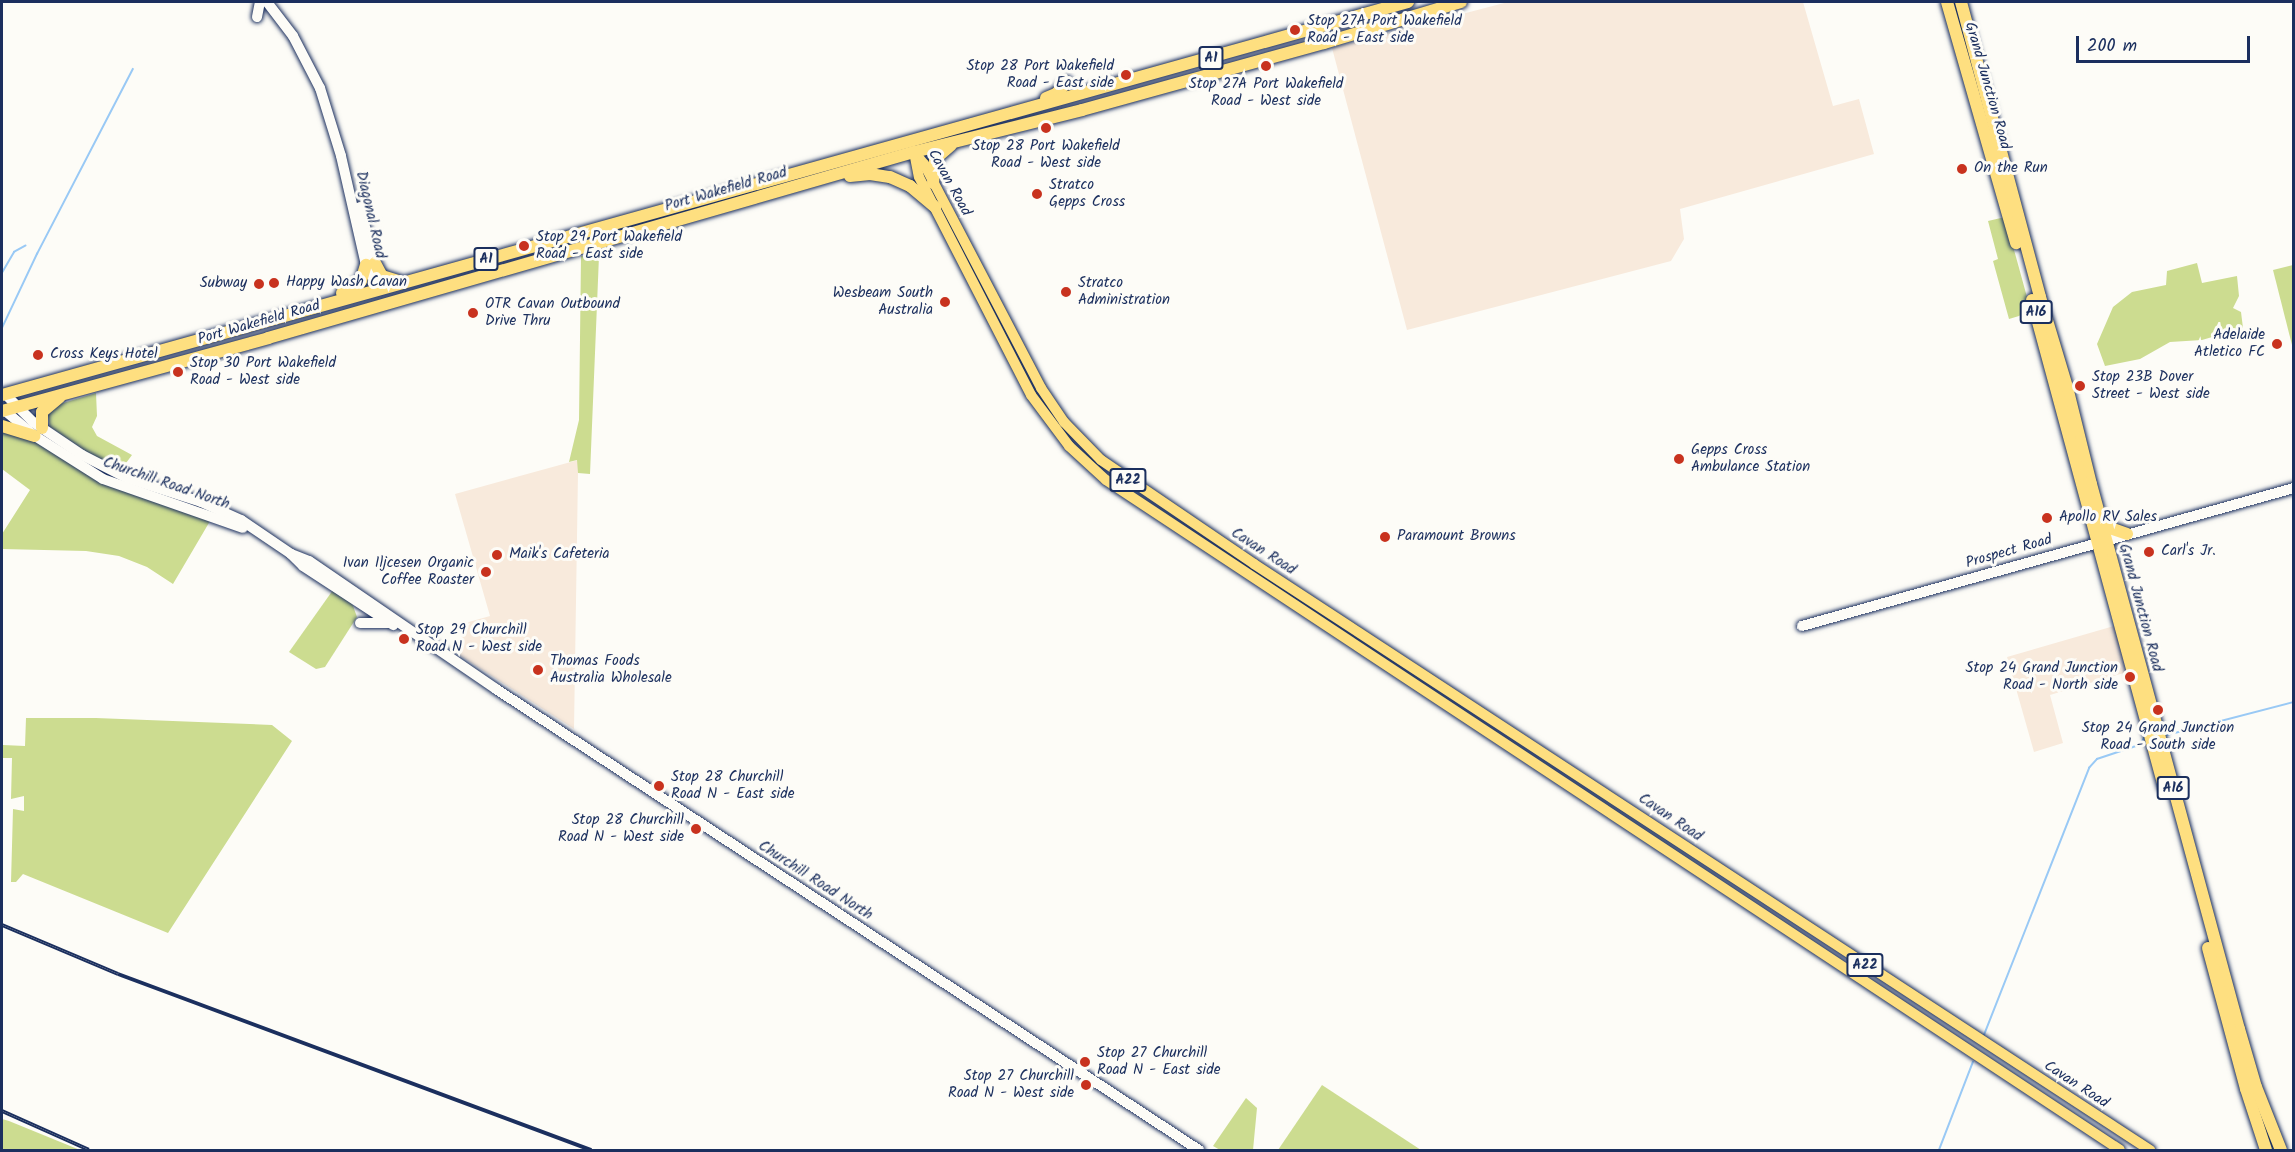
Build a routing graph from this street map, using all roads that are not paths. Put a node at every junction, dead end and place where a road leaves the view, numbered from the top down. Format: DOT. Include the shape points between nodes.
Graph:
graph roads {
  1 [pos="260,2"];
  2 [pos="267,2"];
  3 [pos="275,2"];
  4 [pos="1408,2"];
  5 [pos="1461,2"];
  6 [pos="1947,2"];
  7 [pos="1960,2"];
  8 [pos="257,17"];
  9 [pos="1337,24"];
  10 [pos="1296,35"];
  11 [pos="1324,43"];
  12 [pos="1968,51"];
  13 [pos="1067,82"];
  14 [pos="1073,96"];
  15 [pos="1124,98"];
  16 [pos="1029,106"];
  17 [pos="970,123"];
  18 [pos="954,142"];
  19 [pos="914,152"];
  20 [pos="869,154"];
  21 [pos="933,183"];
  22 [pos="786,188"];
  23 [pos="935,207"];
  24 [pos="665,210"];
  25 [pos="696,214"];
  26 [pos="371,264"];
  27 [pos="477,276"];
  28 [pos="399,282"];
  29 [pos="378,288"];
  30 [pos="305,310"];
  31 [pos="335,317"];
  32 [pos="216,335"];
  33 [pos="238,346"];
  34 [pos="148,354"];
  35 [pos="171,365"];
  36 [pos="2063,389"];
  37 [pos="3,393"];
  38 [pos="66,393"];
  39 [pos="6,409"];
  40 [pos="2,426"];
  41 [pos="38,432"];
  42 [pos="127,478"];
  43 [pos="118,486"];
  44 [pos="2294,488"];
  45 [pos="1169,508"];
  46 [pos="2099,514"];
  47 [pos="1162,519"];
  48 [pos="2127,534"];
  49 [pos="263,536"];
  50 [pos="2102,541"];
  51 [pos="291,554"];
  52 [pos="1254,564"];
  53 [pos="1233,566"];
  54 [pos="360,623"];
  55 [pos="390,623"];
  56 [pos="1802,626"];
  57 [pos="416,635"];
  58 [pos="2188,860"];
  59 [pos="2264,1147"];
  60 [pos="1199,1150"];
  61 [pos="2120,1150"];
  62 [pos="2150,1150"];
  63 [pos="2281,1150"];
  1 -- 8 [label="street"];
  2 -- 26 [label="street, Diagonal Road" via="293,36 320,88"];
  3 -- 26 [label="street, Diagonal Road" via="313,58 325,86"];
  4 -- 9 [label="highway, Port Wakefield Road / A1"];
  5 -- 11 [label="highway, Port Wakefield Road / A1"];
  6 -- 12 [label="highway, Grand Junction Road / A16"];
  7 -- 12 [label="highway, Grand Junction Road / A16"];
  9 -- 10 [label="highway, Port Wakefield Road / A1"];
  9 -- 11 [label="highway"];
  10 -- 11 [label="highway" via="1315,36"];
  10 -- 14 [label="highway, Port Wakefield Road / A1"];
  11 -- 15 [label="highway, Port Wakefield Road / A1"];
  12 -- 36 [label="highway, Grand Junction Road / A16"];
  13 -- 16 [label="highway" via="1053,95"];
  14 -- 15 [label="highway" via="1080,102 1114,95"];
  14 -- 16 [label="highway, Port Wakefield Road / A1"];
  15 -- 18 [label="highway, Port Wakefield Road / A1"];
  16 -- 17 [label="highway, Port Wakefield Road / A1"];
  17 -- 19 [label="highway"];
  17 -- 20 [label="highway, Port Wakefield Road / A1"];
  18 -- 19 [label="highway, Port Wakefield Road / A1"];
  18 -- 21 [label="highway" via="935,159"];
  19 -- 20 [label="highway"];
  19 -- 21 [label="main road, Cavan Road / A22"];
  19 -- 22 [label="highway, Port Wakefield Road / A1"];
  19 -- 23 [label="main road, Cavan Road" via="915,166"];
  20 -- 24 [label="highway, Port Wakefield Road / A1"];
  21 -- 45 [label="main road, Cavan Road / A22" via="1051,405 1101,460"];
  22 -- 23 [label="highway" via="880,175 910,186"];
  22 -- 25 [label="highway, Port Wakefield Road / A1"];
  23 -- 47 [label="main road, Cavan Road / A22" via="1042,412 1091,467"];
  24 -- 25 [label="highway" via="668,214"];
  24 -- 28 [label="highway, Port Wakefield Road / A1"];
  25 -- 27 [label="highway, Port Wakefield Road / A1"];
  26 -- 28 [label="highway" via="382,276"];
  26 -- 29 [label="street, Diagonal Road"];
  26 -- 30 [label="highway" via="355,286"];
  27 -- 29 [label="highway" via="392,292"];
  27 -- 31 [label="highway, Port Wakefield Road / A1"];
  28 -- 29 [label="highway, Port Wakefield Road / A1"];
  29 -- 30 [label="highway, Port Wakefield Road / A1"];
  29 -- 31 [label="highway" via="372,296"];
  30 -- 32 [label="highway, Port Wakefield Road / A1"];
  31 -- 33 [label="highway, Port Wakefield Road / A1"];
  32 -- 33 [label="highway" via="236,336"];
  32 -- 34 [label="highway, Port Wakefield Road / A1"];
  33 -- 35 [label="highway, Port Wakefield Road / A1"];
  34 -- 35 [label="highway" via="151,360"];
  34 -- 37 [label="highway, Port Wakefield Road / A1"];
  35 -- 38 [label="highway, Port Wakefield Road / A1"];
  36 -- 46 [label="highway, Grand Junction Road / A16"];
  36 -- 50 [label="highway, Grand Junction Road / A16"];
  37 -- 39 [label="street, Churchill Road North"];
  38 -- 39 [label="highway, Port Wakefield Road / A1"];
  38 -- 41 [label="highway" via="42,412"];
  39 -- 41 [label="street, Churchill Road North"];
  40 -- 41 [label="highway"];
  41 -- 42 [label="street, Churchill Road North"];
  41 -- 43 [label="street, Churchill Road North" via="86,471"];
  42 -- 43 [label="street"];
  42 -- 49 [label="street, Churchill Road North" via="226,512"];
  43 -- 49 [label="street, Churchill Road North"];
  44 -- 48 [label="street, Prospect Road"];
  45 -- 47 [label="main road"];
  45 -- 52 [label="main road, Cavan Road / A22"];
  46 -- 48 [label="highway" via="2110,528"];
  46 -- 50 [label="highway, Grand Junction Road / A16"];
  47 -- 53 [label="main road, Cavan Road / A22"];
  48 -- 50 [label="street, Prospect Road"];
  49 -- 51 [label="street, Churchill Road North"];
  50 -- 56 [label="street, Prospect Road"];
  50 -- 58 [label="highway, Grand Junction Road / A16"];
  51 -- 55 [label="street, Churchill Road North"];
  51 -- 57 [label="street, Churchill Road North" via="309,561 410,627"];
  52 -- 53 [label="main road"];
  52 -- 62 [label="main road, Cavan Road / A22"];
  53 -- 61 [label="main road, Cavan Road / A22"];
  54 -- 55 [label="street"];
  55 -- 57 [label="street, Churchill Road North"];
  57 -- 60 [label="street, Churchill Road North"];
  58 -- 59 [label="highway, Grand Junction Road / A16"];
  58 -- 63 [label="highway, Grand Junction Road / A16" via="2246,1053"];
}
